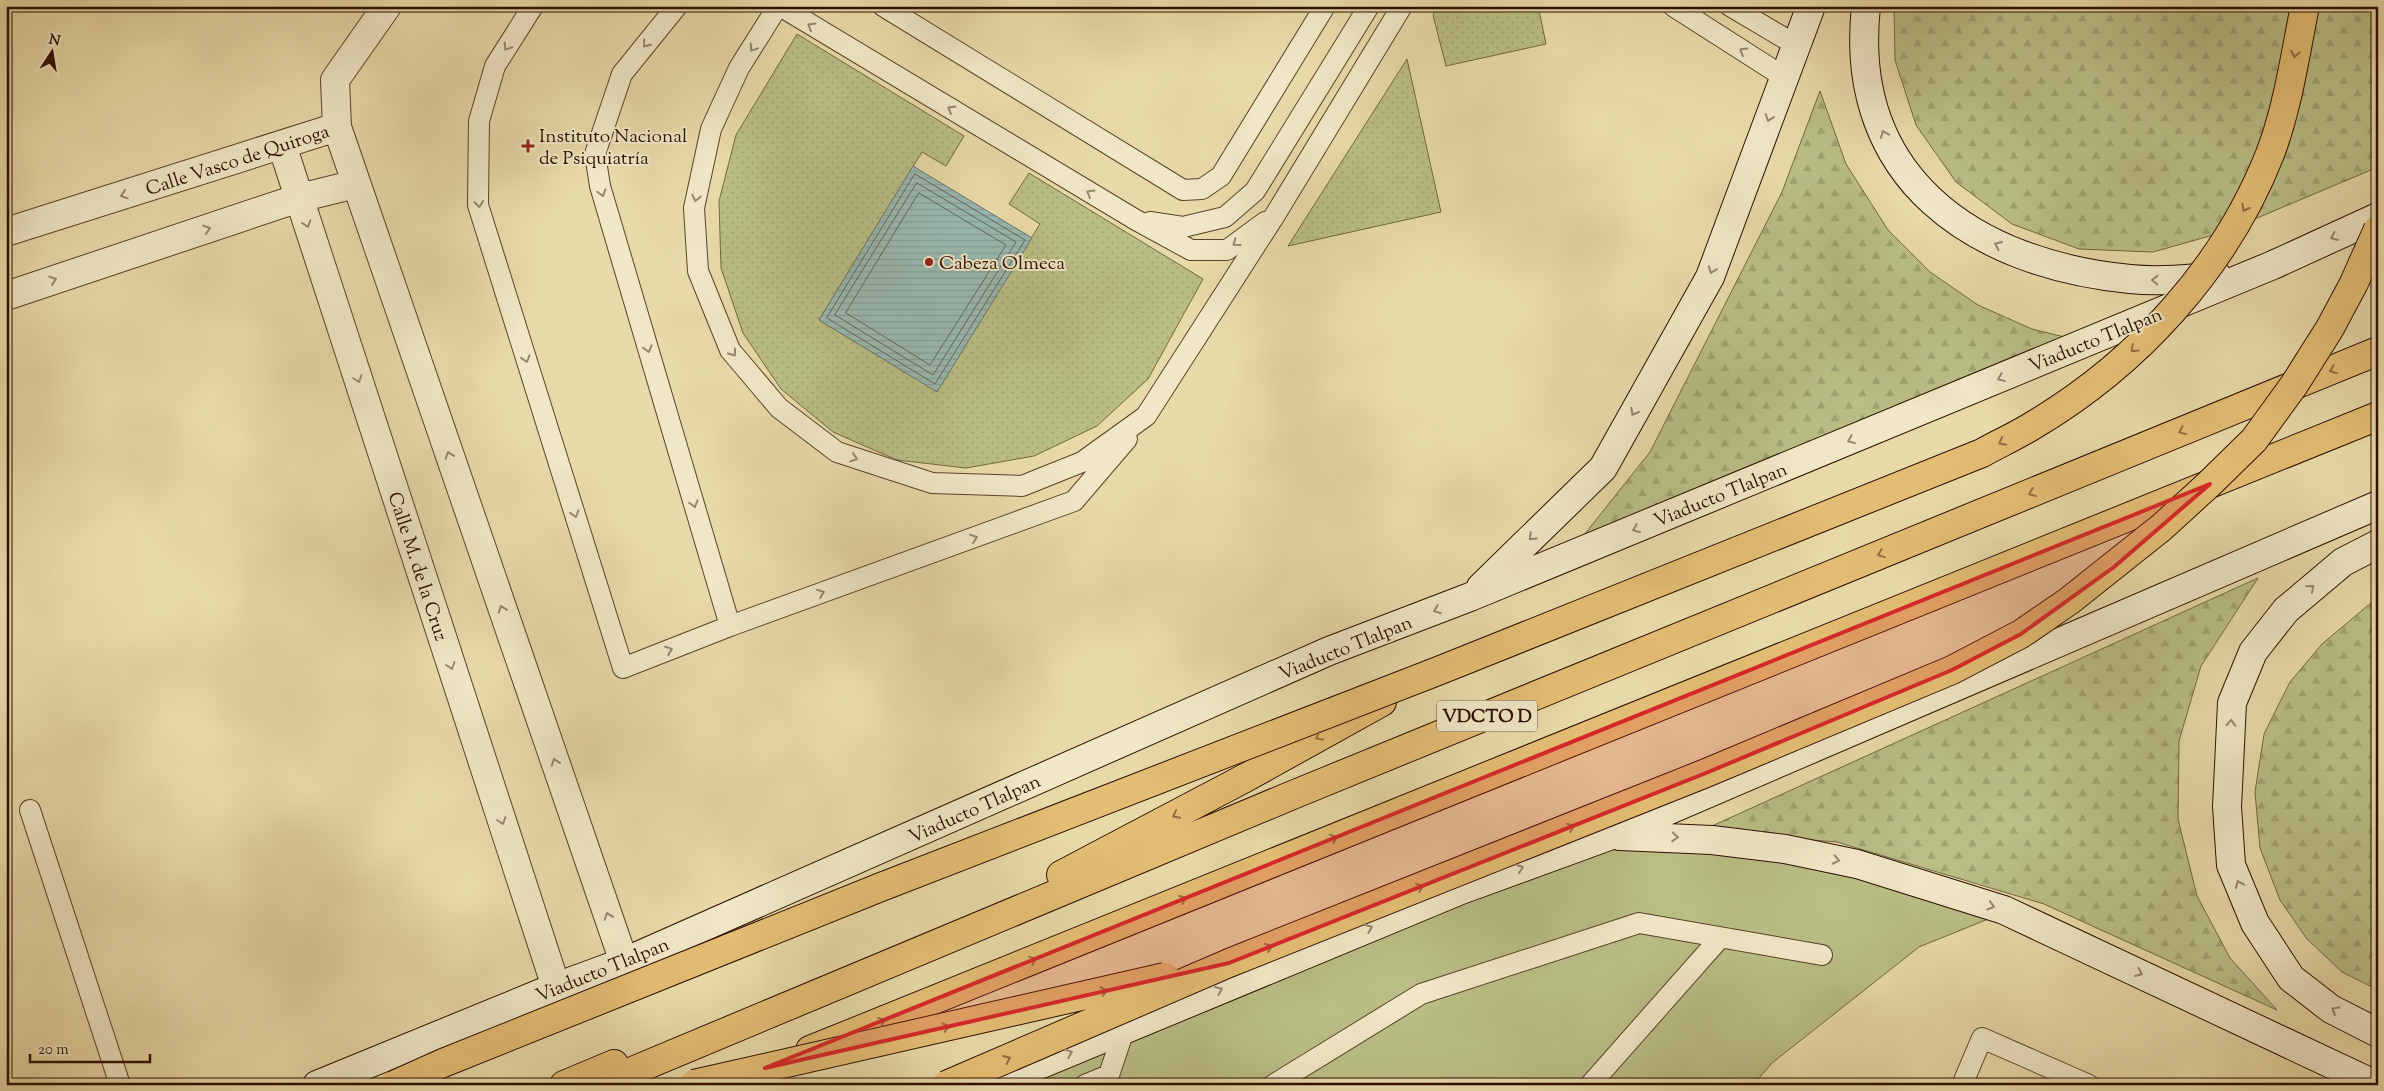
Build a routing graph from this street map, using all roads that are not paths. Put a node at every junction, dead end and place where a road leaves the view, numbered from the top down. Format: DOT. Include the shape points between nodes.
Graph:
graph roads {
  1 [pos="387,6"];
  2 [pos="533,6"];
  3 [pos="677,6"];
  4 [pos="779,6"];
  5 [pos="883,6"];
  6 [pos="1325,6"];
  7 [pos="1369,6"];
  8 [pos="1402,6"];
  9 [pos="1674,6"];
  10 [pos="1730,6"];
  11 [pos="1866,6"];
  12 [pos="2305,6"];
  13 [pos="1809,7"];
  14 [pos="1796,45"];
  15 [pos="1784,77"];
  16 [pos="337,127"];
  17 [pos="282,144"];
  18 [pos="356,184"];
  19 [pos="299,198"];
  20 [pos="1275,215"];
  21 [pos="2378,217"];
  22 [pos="1136,220"];
  23 [pos="2378,229"];
  24 [pos="6,232"];
  25 [pos="2273,265"];
  26 [pos="6,296"];
  27 [pos="2378,351"];
  28 [pos="1146,416"];
  29 [pos="2378,416"];
  30 [pos="2378,506"];
  31 [pos="2378,544"];
  32 [pos="1470,597"];
  33 [pos="730,626"];
  34 [pos="1438,671"];
  35 [pos="30,810"];
  36 [pos="1609,836"];
  37 [pos="1720,938"];
  38 [pos="1822,955"];
  39 [pos="624,962"];
  40 [pos="1228,963"];
  41 [pos="556,987"];
  42 [pos="1124,1030"];
  43 [pos="2378,1033"];
  44 [pos="693,1084"];
  45 [pos="120,1085"];
  46 [pos="317,1085"];
  47 [pos="394,1085"];
  48 [pos="564,1085"];
  49 [pos="599,1085"];
  50 [pos="723,1085"];
  51 [pos="946,1085"];
  52 [pos="992,1085"];
  53 [pos="1085,1085"];
  54 [pos="1273,1085"];
  55 [pos="1590,1085"];
  56 [pos="1962,1085"];
  57 [pos="2089,1085"];
  58 [pos="2376,1085"];
  1 -- 16 [label="main road, Calle Vasco de Quiroga" via="335,80"];
  2 -- 33 [label="lane, one-way" via="495,66 479,121 478,205 623,668"];
  3 -- 33 [label="lane, one-way" via="622,74 594,154 600,186"];
  22 -- 4 [label="lane, one-way"];
  4 -- 28 [label="lane, one-way" via="739,68 711,129 694,208 698,271 730,350 780,408 837,452 932,483 1022,486 1082,462"];
  5 -- 6 [label="lane" via="1183,190 1202,189 1221,176"];
  7 -- 22 [label="lane" via="1255,192 1225,217 1183,227"];
  8 -- 20 [label="lane"];
  15 -- 9 [label="lane, one-way"];
  10 -- 14 [label="lane"];
  25 -- 11 [label="main road, one-way" via="2227,275 2180,280 2132,280 2040,262 1969,231 1922,191 1887,140 1873,106 1865,71 1863,34"];
  12 -- 34 [label="highway, one-way, bridge" via="2283,114 2257,184 2234,228 2166,318 2079,395 1982,453"];
  13 -- 14 [label="main road"];
  14 -- 15 [label="main road"];
  15 -- 32 [label="main road, one-way" via="1710,276 1603,468"];
  16 -- 17 [label="main road, Calle Vasco de Quiroga"];
  16 -- 18 [label="main road"];
  17 -- 19 [label="main road, Calle M. de la Cruz"];
  17 -- 24 [label="main road, Calle Vasco de Quiroga, one-way"];
  18 -- 19 [label="main road"];
  39 -- 18 [label="main road, one-way"];
  26 -- 19 [label="main road, one-way"];
  19 -- 41 [label="main road, Calle M. de la Cruz, one-way"];
  20 -- 22 [label="lane, one-way" via="1227,250 1192,250"];
  20 -- 28 [label="lane"];
  21 -- 25 [label="main road, Viaducto Tlalpan, one-way"];
  40 -- 23 [label="highway, one-way, bridge" via="1706,773 1952,670 2021,634 2162,527 2254,440 2330,328"];
  25 -- 32 [label="main road, Viaducto Tlalpan, one-way"];
  27 -- 49 [label="highway, VDCTO D, one-way" via="1295,794"];
  33 -- 28 [label="lane, one-way" via="1074,501"];
  50 -- 29 [label="highway, VDCTO D, one-way"];
  30 -- 36 [label="main road"];
  43 -- 31 [label="main road, one-way" via="2332,1009 2291,978 2254,923 2231,864 2226,807 2232,703 2253,652 2286,610 2343,562"];
  32 -- 39 [label="main road, Viaducto Tlalpan, one-way" via="1329,651"];
  34 -- 47 [label="highway, bridge" via="881,887"];
  34 -- 48 [label="highway, one-way, bridge" via="1014,900"];
  35 -- 45 [label="lane"];
  42 -- 36 [label="main road, one-way" via="1461,890"];
  36 -- 58 [label="main road, one-way" via="1660,836 1785,849 1857,864 2004,910"];
  37 -- 38 [label="lane"];
  37 -- 54 [label="lane" via="1639,923 1421,994"];
  37 -- 55 [label="lane"];
  39 -- 41 [label="main road, Viaducto Tlalpan"];
  44 -- 40 [label="highway, one-way, bridge"];
  51 -- 40 [label="highway, one-way, bridge"];
  41 -- 46 [label="main road, Viaducto Tlalpan"];
  52 -- 42 [label="main road, one-way"];
  42 -- 53 [label="lane" via="1109,1075"];
  56 -- 57 [label="lane" via="1982,1038"];
}
